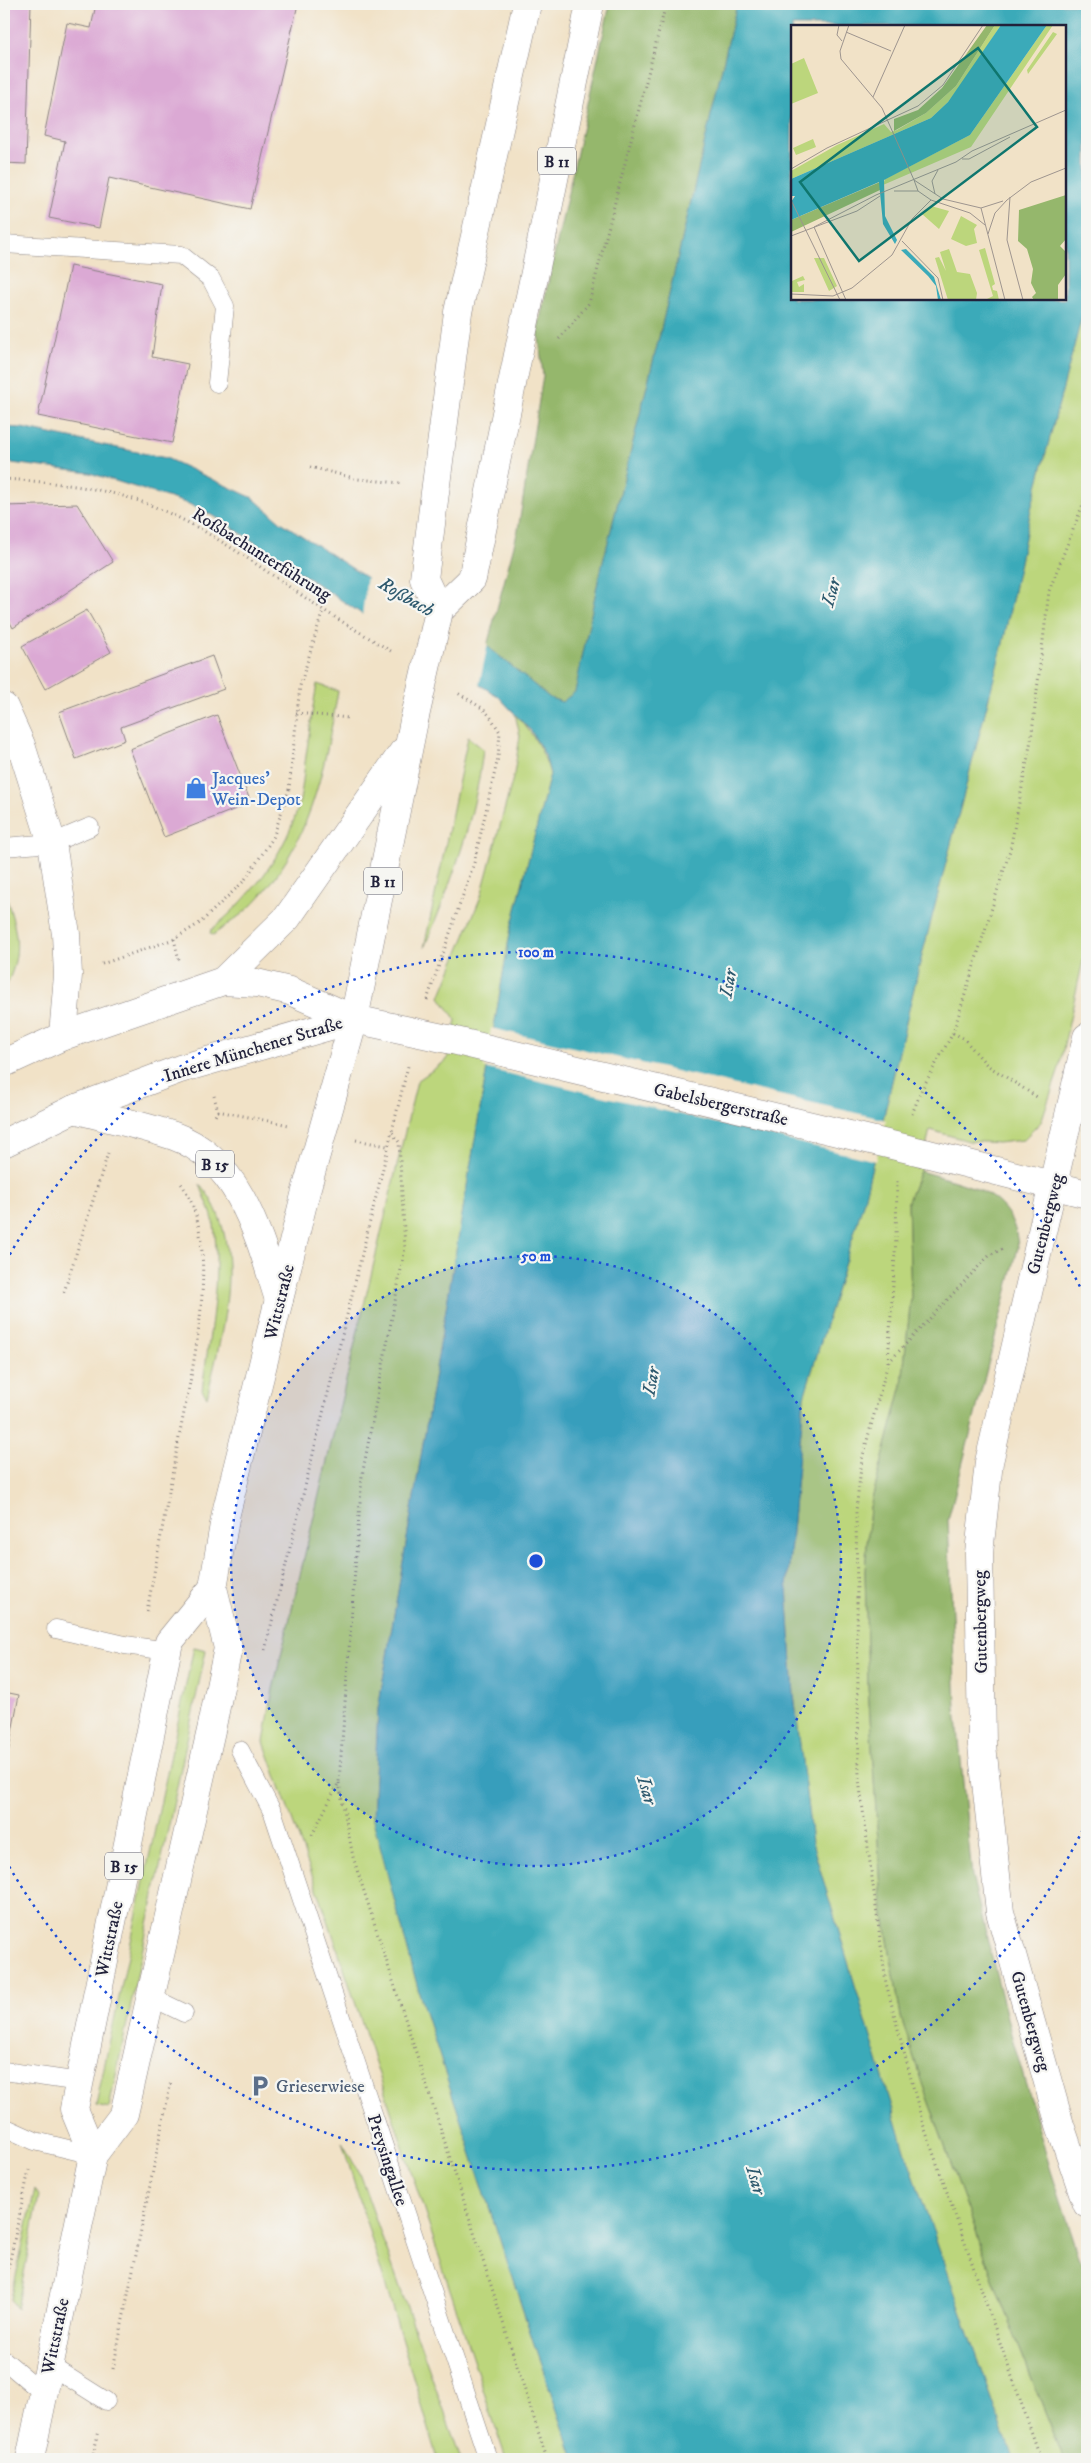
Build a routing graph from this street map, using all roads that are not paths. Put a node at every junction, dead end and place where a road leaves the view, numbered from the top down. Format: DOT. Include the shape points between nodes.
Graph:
graph roads {
  1 [pos="527,4"];
  2 [pos="590,4"];
  3 [pos="4,244"];
  4 [pos="217,383"];
  5 [pos="438,611"];
  6 [pos="4,707"];
  7 [pos="412,731"];
  8 [pos="90,827"];
  9 [pos="52,843"];
  10 [pos="4,847"];
  11 [pos="223,981"];
  12 [pos="354,1019"];
  13 [pos="63,1036"];
  14 [pos="1087,1037"];
  15 [pos="4,1063"];
  16 [pos="74,1109"];
  17 [pos="4,1143"];
  18 [pos="1054,1186"];
  19 [pos="1087,1194"];
  20 [pos="279,1301"];
  21 [pos="213,1588"];
  22 [pos="56,1629"];
  23 [pos="168,1651"];
  24 [pos="240,1750"];
  25 [pos="150,1997"];
  26 [pos="184,2013"];
  27 [pos="4,2071"];
  28 [pos="80,2082"];
  29 [pos="4,2126"];
  30 [pos="92,2155"];
  31 [pos="1087,2204"];
  32 [pos="4,2360"];
  33 [pos="49,2365"];
  34 [pos="44,2393"];
  35 [pos="106,2401"];
  36 [pos="30,2459"];
  37 [pos="488,2459"];
  1 -- 5 [label="main road" via="458,312 424,579"];
  2 -- 5 [label="main road, B 11" via="472,579"];
  3 -- 4 [label="lane" via="181,255 211,279 225,306"];
  5 -- 7 [label="main road, B 11, bridge"];
  6 -- 9 [label="main road" via="21,745"];
  7 -- 11 [label="main road" via="287,918"];
  7 -- 12 [label="main road, B 11"];
  8 -- 9 [label="lane"];
  9 -- 10 [label="lane"];
  9 -- 13 [label="main road" via="66,934 68,975"];
  11 -- 12 [label="main road, Innere Münchener Straße" via="257,982 290,991"];
  11 -- 13 [label="main road, Innere Münchener Straße"];
  12 -- 16 [label="main road, Innere Münchener Straße" via="180,1069"];
  12 -- 18 [label="main road, Gabelsbergerstraße, bridge"];
  12 -- 20 [label="main road, Wittstraße / B 11"];
  13 -- 15 [label="main road, Innere Münchener Straße"];
  14 -- 18 [label="main road, Gutenbergweg"];
  16 -- 17 [label="main road, Innere Münchener Straße"];
  16 -- 20 [label="main road, B 15" via="175,1136 197,1148 224,1173 242,1198 255,1226"];
  18 -- 19 [label="main road, Gabelsbergerstraße"];
  18 -- 31 [label="main road, Gutenbergweg" via="989,1462 979,1553 982,1745 1000,1912 1060,2125"];
  20 -- 21 [label="main road, Wittstraße / B 15" via="226,1513"];
  21 -- 23 [label="main road, Wittstraße / B 15" via="169,1642"];
  21 -- 25 [label="main road, Wittstraße / B 15" via="228,1648"];
  22 -- 23 [label="lane"];
  23 -- 28 [label="main road, Wittstraße / B 15"];
  24 -- 37 [label="lane, Preysingallee" via="273,1813"];
  25 -- 26 [label="lane"];
  25 -- 30 [label="main road, Wittstraße / B 15" via="124,2114"];
  27 -- 28 [label="lane"];
  28 -- 30 [label="main road, Wittstraße / B 15" via="74,2109"];
  29 -- 30 [label="lane" via="35,2141"];
  30 -- 33 [label="main road, Wittstraße / B 15"];
  32 -- 34 [label="lane"];
  33 -- 34 [label="main road, Wittstraße / B 15"];
  33 -- 35 [label="lane"];
  34 -- 36 [label="main road, Wittstraße / B 15"];
}
